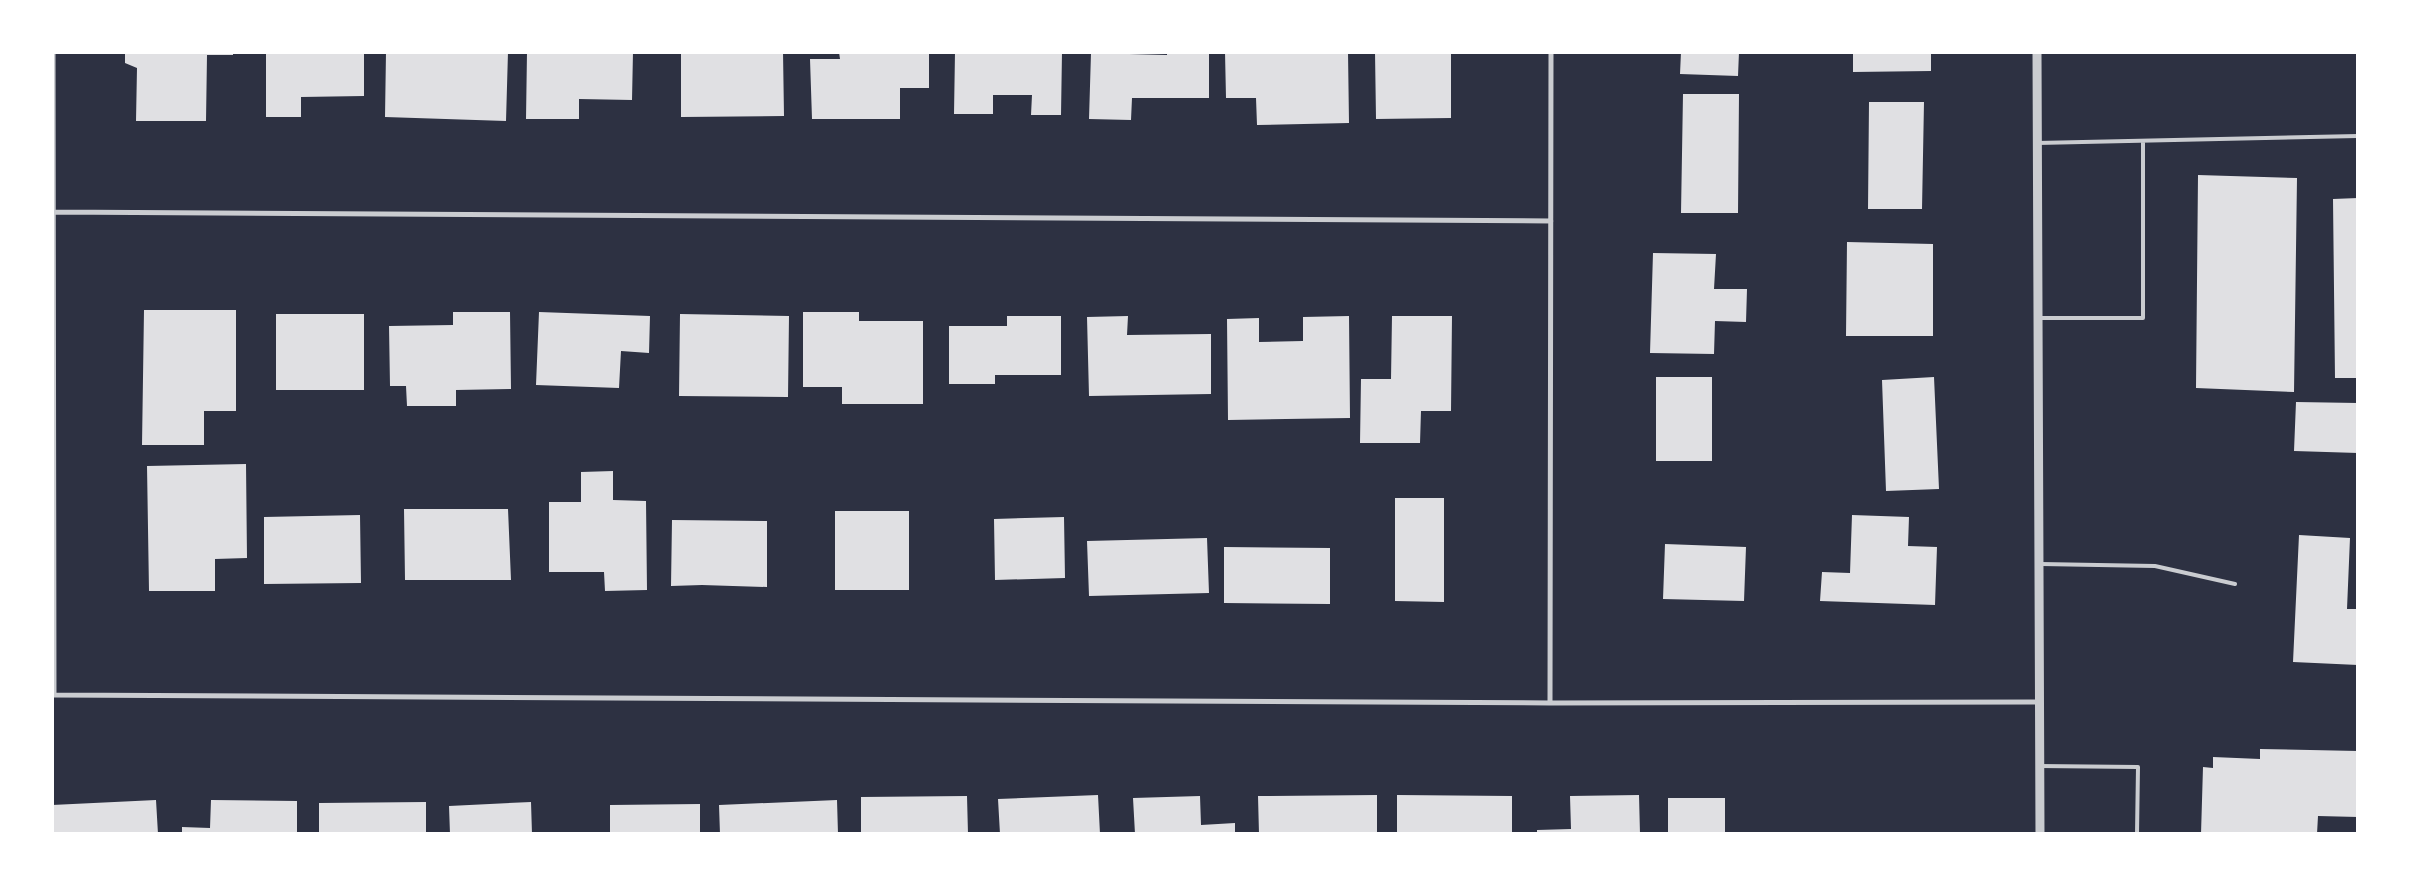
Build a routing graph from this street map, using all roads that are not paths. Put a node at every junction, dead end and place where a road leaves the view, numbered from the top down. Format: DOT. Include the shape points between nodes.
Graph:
graph roads {
  1 [pos="54,52"];
  2 [pos="1551,52"];
  3 [pos="2037,52"];
  4 [pos="2358,136"];
  5 [pos="2143,141"];
  6 [pos="2037,143"];
  7 [pos="54,212"];
  8 [pos="1551,221"];
  9 [pos="2038,318"];
  10 [pos="2038,564"];
  11 [pos="2235,584"];
  12 [pos="53,695"];
  13 [pos="2039,702"];
  14 [pos="1550,703"];
  15 [pos="2040,766"];
  16 [pos="2040,834"];
  17 [pos="2137,834"];
  1 -- 7 [label="street"];
  2 -- 8 [label="street"];
  3 -- 6 [label="street"];
  4 -- 5 [label="lane"];
  5 -- 6 [label="lane"];
  5 -- 9 [label="lane" via="2143,318"];
  6 -- 9 [label="street"];
  7 -- 8 [label="street"];
  7 -- 12 [label="street"];
  8 -- 14 [label="street"];
  9 -- 10 [label="street"];
  10 -- 11 [label="lane" via="2155,566"];
  10 -- 13 [label="street"];
  12 -- 14 [label="street"];
  13 -- 14 [label="street"];
  13 -- 15 [label="street"];
  15 -- 16 [label="street"];
  15 -- 17 [label="lane" via="2138,767"];
}
